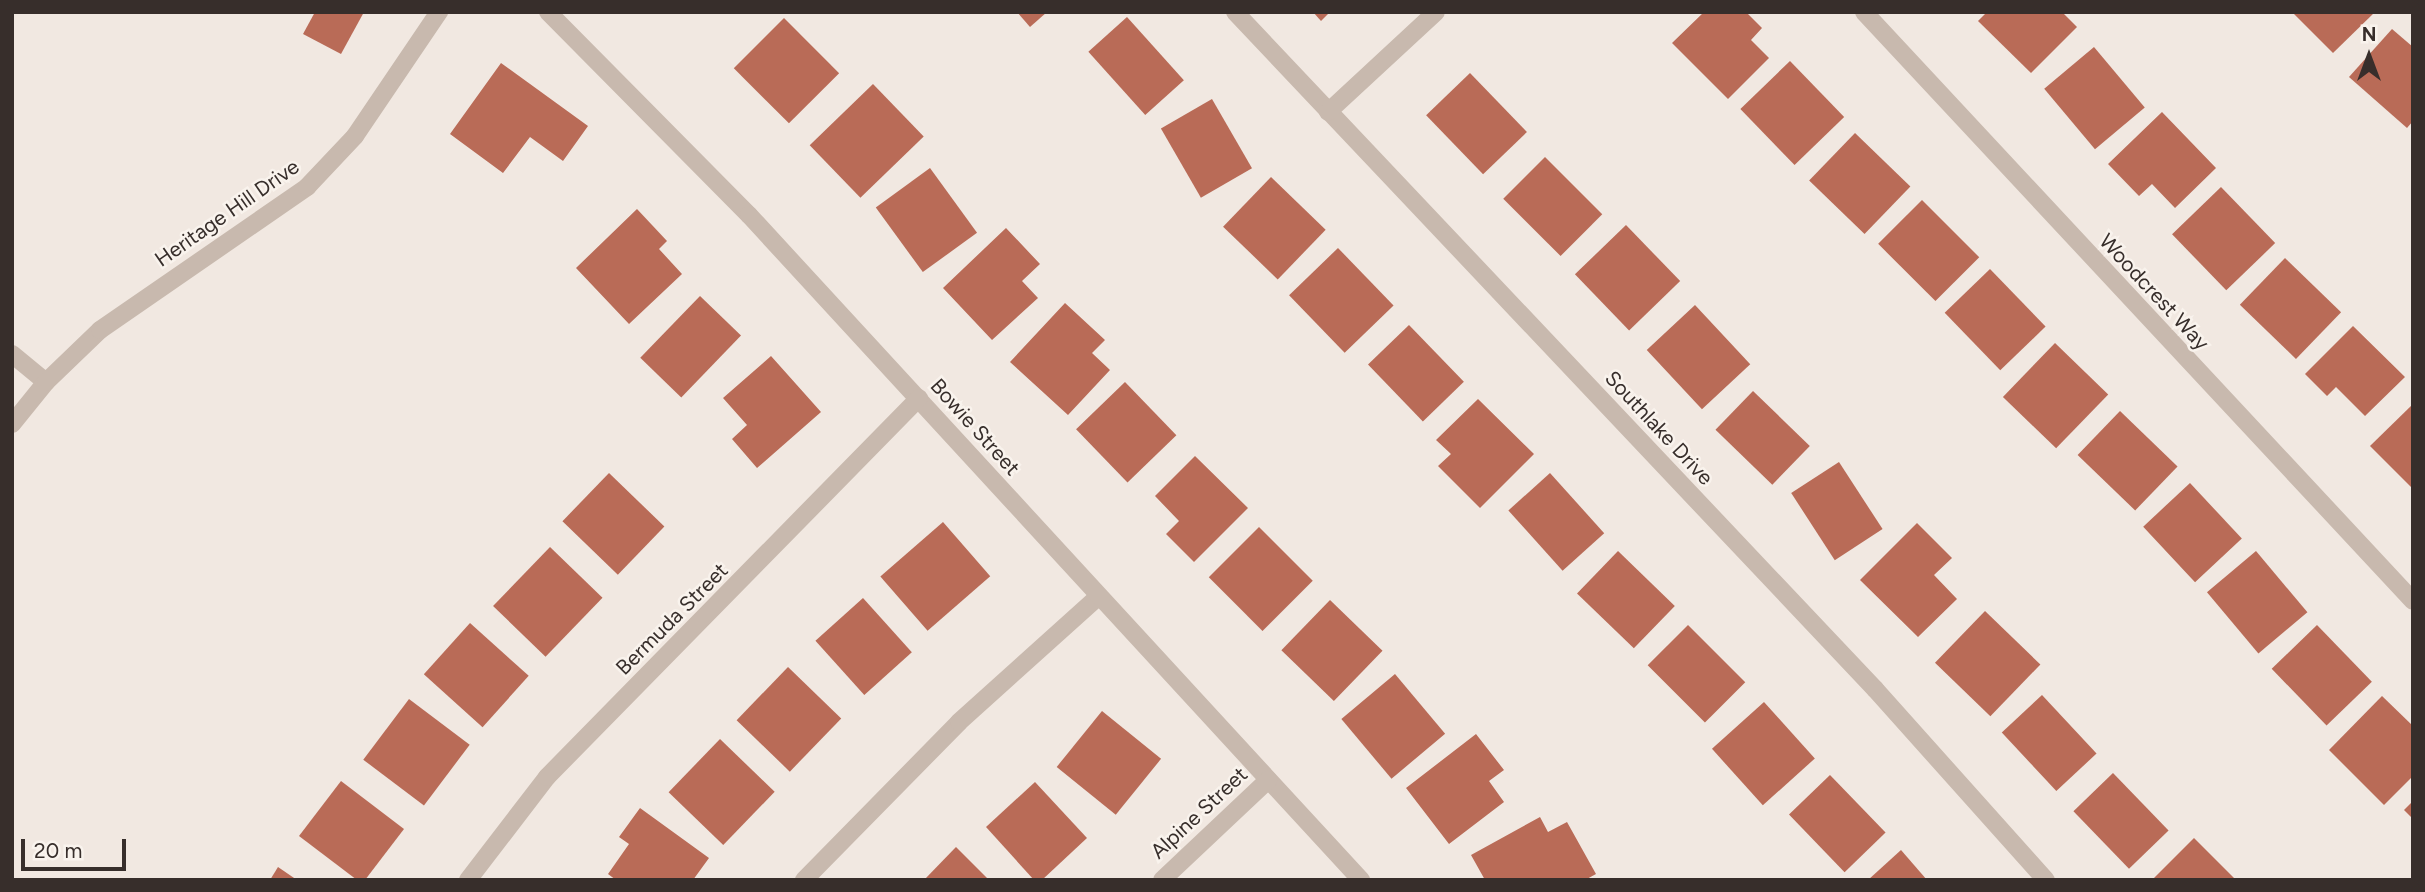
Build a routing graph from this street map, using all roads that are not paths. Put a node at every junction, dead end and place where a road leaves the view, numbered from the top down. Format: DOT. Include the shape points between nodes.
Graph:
graph roads {
  1 [pos="439,12"];
  2 [pos="548,12"];
  3 [pos="1235,12"];
  4 [pos="1436,12"];
  5 [pos="1864,12"];
  6 [pos="1328,112"];
  7 [pos="12,354"];
  8 [pos="46,382"];
  9 [pos="919,398"];
  10 [pos="12,424"];
  11 [pos="1099,596"];
  12 [pos="2413,601"];
  13 [pos="1268,779"];
  14 [pos="468,880"];
  15 [pos="804,880"];
  16 [pos="1162,880"];
  17 [pos="1361,880"];
  18 [pos="2046,880"];
  1 -- 8 [label="street, Heritage Hill Drive" via="355,136 307,187 126,310"];
  2 -- 9 [label="street, Bowie Street" via="750,215"];
  3 -- 6 [label="street, Southlake Drive"];
  4 -- 6 [label="street"];
  5 -- 12 [label="street, Woodcrest Way"];
  6 -- 18 [label="street, Southlake Drive" via="1875,689"];
  7 -- 8 [label="street"];
  8 -- 10 [label="street, Heritage Hill Drive"];
  9 -- 11 [label="street, Bowie Street"];
  9 -- 14 [label="street, Bermuda Street" via="547,777"];
  11 -- 13 [label="street, Bowie Street"];
  11 -- 15 [label="street" via="959,722"];
  13 -- 16 [label="street, Alpine Street"];
  13 -- 17 [label="street, Bowie Street"];
}
